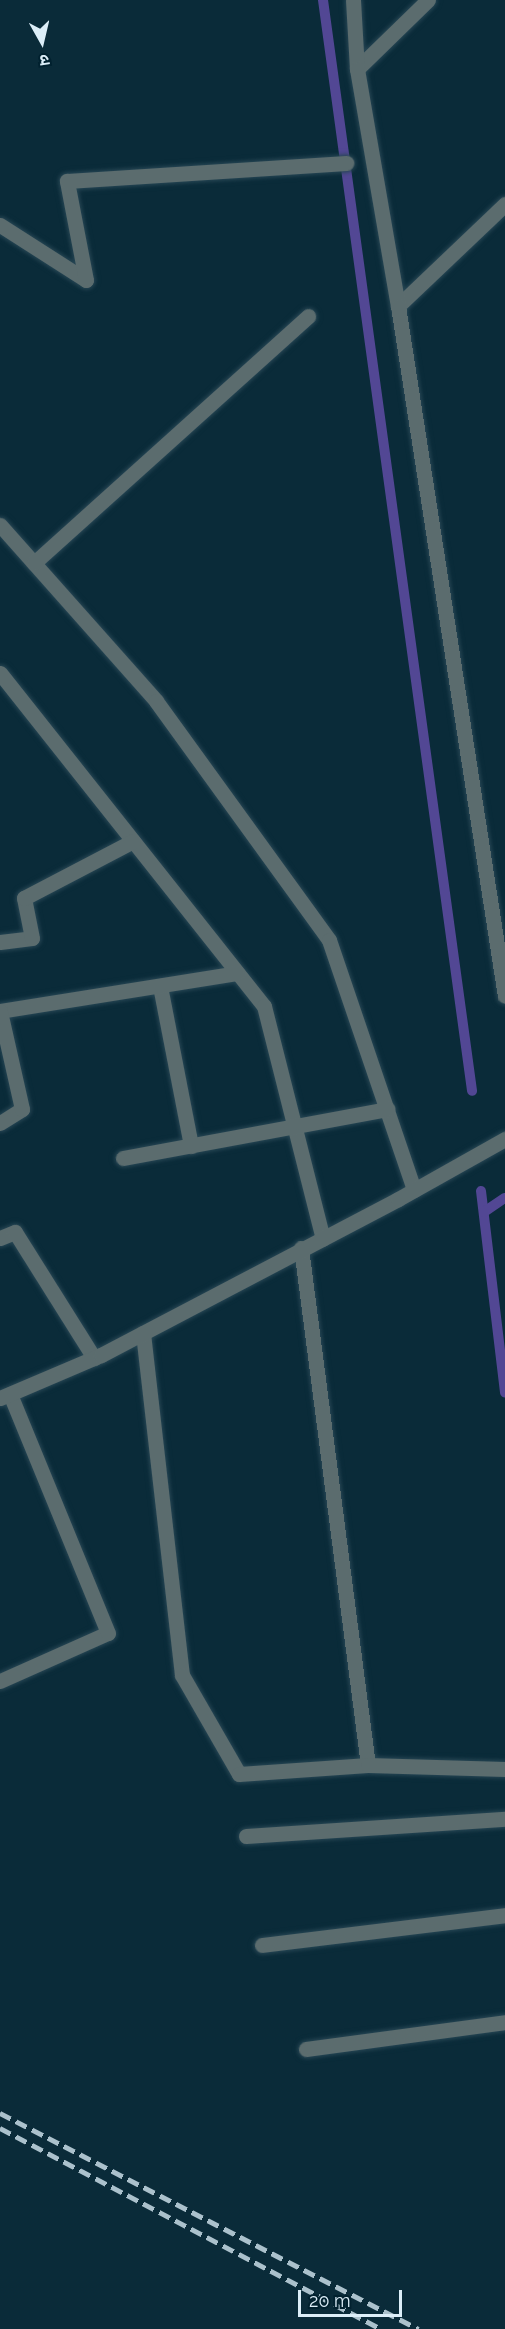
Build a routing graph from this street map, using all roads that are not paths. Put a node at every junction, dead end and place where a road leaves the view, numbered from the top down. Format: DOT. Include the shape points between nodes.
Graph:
graph roads {
  1 [pos="353,0"];
  2 [pos="428,0"];
  3 [pos="357,69"];
  4 [pos="346,163"];
  5 [pos="505,204"];
  6 [pos="0,225"];
  7 [pos="398,306"];
  8 [pos="308,316"];
  9 [pos="0,525"];
  10 [pos="33,563"];
  11 [pos="0,673"];
  12 [pos="133,841"];
  13 [pos="0,942"];
  14 [pos="237,973"];
  15 [pos="159,986"];
  16 [pos="505,996"];
  17 [pos="0,1011"];
  18 [pos="387,1110"];
  19 [pos="0,1123"];
  20 [pos="294,1126"];
  21 [pos="505,1139"];
  22 [pos="191,1146"];
  23 [pos="123,1158"];
  24 [pos="414,1190"];
  25 [pos="0,1238"];
  26 [pos="323,1239"];
  27 [pos="300,1248"];
  28 [pos="143,1333"];
  29 [pos="94,1358"];
  30 [pos="5,1396"];
  31 [pos="0,1681"];
  32 [pos="368,1765"];
  33 [pos="505,1770"];
  34 [pos="505,1819"];
  35 [pos="246,1836"];
  36 [pos="505,1915"];
  37 [pos="262,1945"];
  38 [pos="505,2022"];
  39 [pos="306,2049"];
  1 -- 3 [label="street"];
  2 -- 3 [label="street"];
  3 -- 7 [label="street"];
  4 -- 6 [label="street" via="67,181 86,280"];
  5 -- 7 [label="street"];
  7 -- 16 [label="street"];
  8 -- 10 [label="street"];
  9 -- 10 [label="street"];
  10 -- 18 [label="street" via="156,701 329,940"];
  11 -- 12 [label="street"];
  12 -- 13 [label="street" via="24,898 32,938"];
  12 -- 14 [label="street"];
  14 -- 15 [label="street"];
  14 -- 20 [label="street" via="264,1006"];
  15 -- 17 [label="street"];
  15 -- 22 [label="street"];
  17 -- 19 [label="street" via="22,1109"];
  18 -- 20 [label="street"];
  18 -- 24 [label="street"];
  20 -- 22 [label="street"];
  20 -- 26 [label="street"];
  21 -- 24 [label="street"];
  22 -- 23 [label="street"];
  24 -- 26 [label="street"];
  25 -- 29 [label="street" via="15,1232"];
  26 -- 27 [label="street"];
  27 -- 28 [label="street"];
  27 -- 32 [label="street"];
  28 -- 29 [label="street"];
  28 -- 32 [label="street" via="182,1675 239,1774"];
  29 -- 30 [label="street"];
  30 -- 31 [label="street" via="108,1633"];
  32 -- 33 [label="street"];
  34 -- 35 [label="street"];
  36 -- 37 [label="street"];
  38 -- 39 [label="street"];
}
